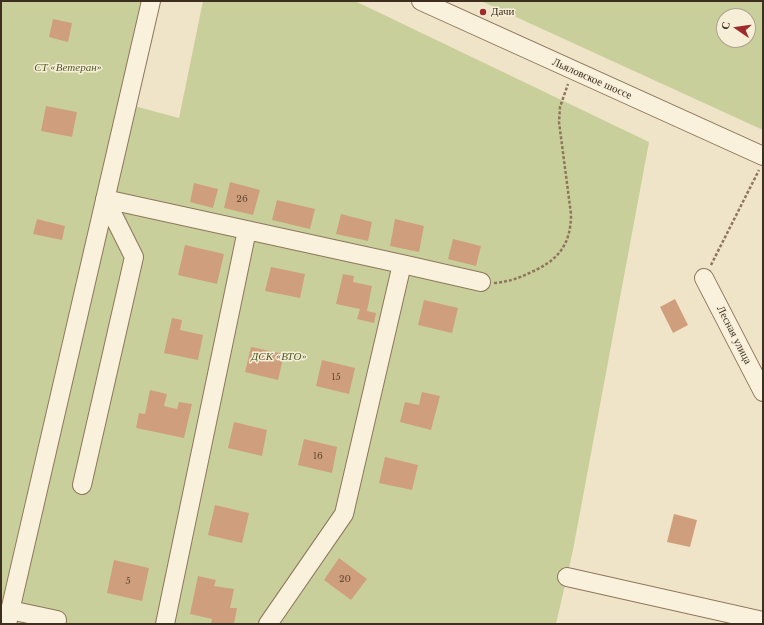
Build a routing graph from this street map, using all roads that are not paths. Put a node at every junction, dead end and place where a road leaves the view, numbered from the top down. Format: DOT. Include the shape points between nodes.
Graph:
graph roads {
  1 [pos="151,1"];
  2 [pos="421,1"];
  3 [pos="761,163"];
  4 [pos="105,198"];
  5 [pos="247,230"];
  6 [pos="402,264"];
  7 [pos="704,278"];
  8 [pos="481,282"];
  9 [pos="763,392"];
  10 [pos="82,485"];
  11 [pos="567,577"];
  12 [pos="8,617"];
  13 [pos="763,622"];
  14 [pos="56,624"];
  15 [pos="164,624"];
  16 [pos="268,624"];
  1 -- 4 [label="street"];
  2 -- 3 [label="street, Льяловское шоссе" via="572,70"];
  4 -- 5 [label="street"];
  4 -- 10 [label="street" via="134,257"];
  4 -- 12 [label="street"];
  5 -- 6 [label="street"];
  5 -- 15 [label="street"];
  6 -- 8 [label="street"];
  6 -- 16 [label="street" via="344,514"];
  7 -- 9 [label="street, Лесная улица"];
  11 -- 13 [label="street"];
  12 -- 14 [label="street" via="57,620"];
}
